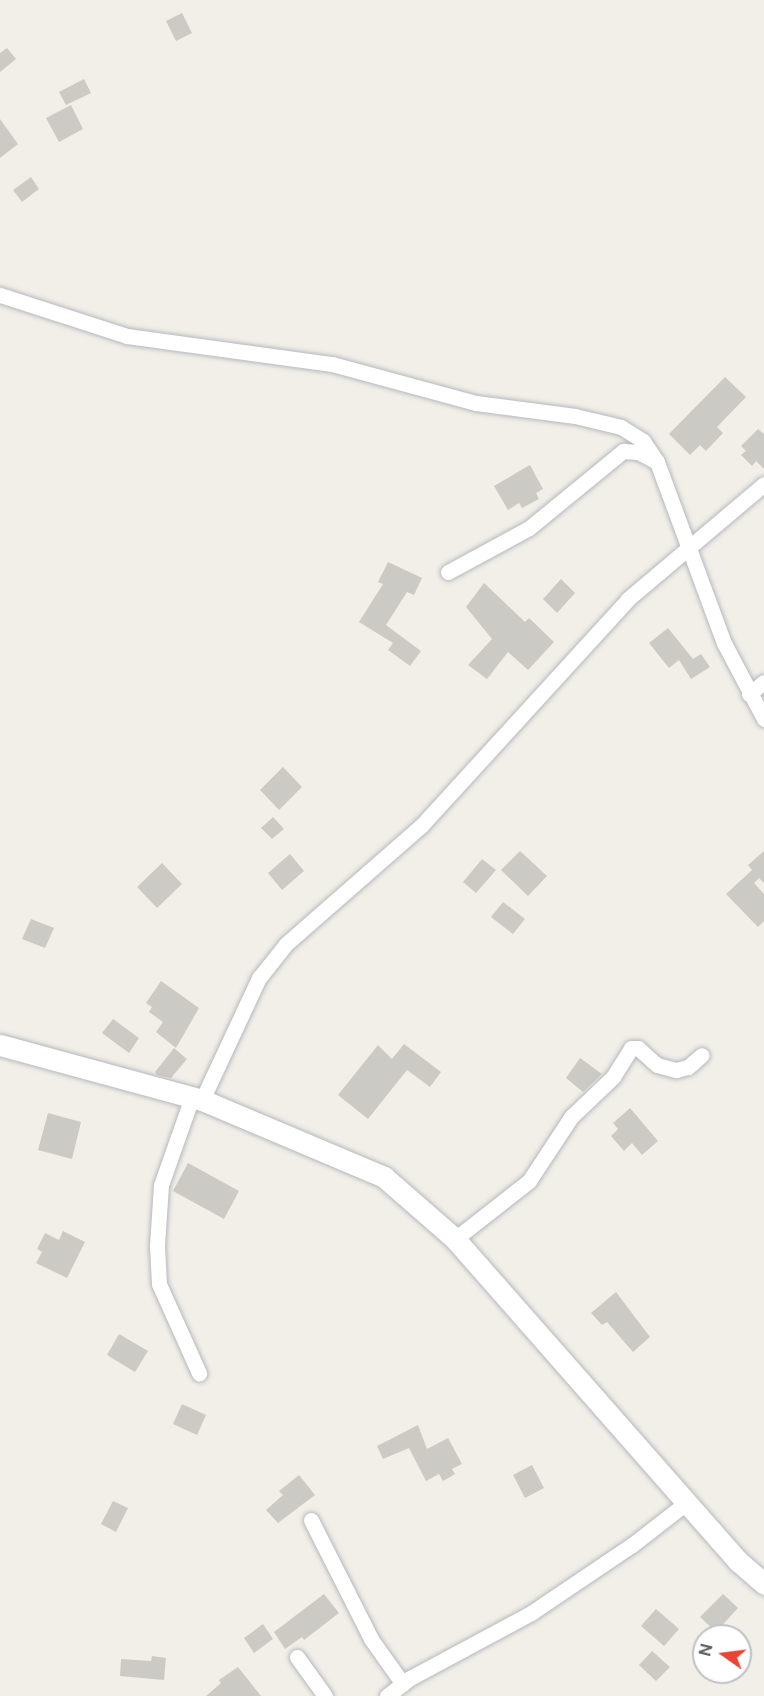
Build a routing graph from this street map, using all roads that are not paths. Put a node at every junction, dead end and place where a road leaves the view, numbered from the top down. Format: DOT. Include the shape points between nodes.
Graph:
graph roads {
  1 [pos="0,295"];
  2 [pos="657,462"];
  3 [pos="764,484"];
  4 [pos="689,549"];
  5 [pos="448,572"];
  6 [pos="764,682"];
  7 [pos="749,693"];
  8 [pos="764,719"];
  9 [pos="0,1045"];
  10 [pos="702,1055"];
  11 [pos="197,1099"];
  12 [pos="455,1239"];
  13 [pos="199,1373"];
  14 [pos="686,1503"];
  15 [pos="311,1520"];
  16 [pos="764,1584"];
  17 [pos="297,1658"];
  18 [pos="403,1684"];
  19 [pos="325,1696"];
  20 [pos="387,1696"];
  1 -- 2 [label="street" via="127,336 332,364 476,403 600,420 643,441"];
  2 -- 4 [label="street"];
  2 -- 5 [label="street" via="638,452 622,452 529,528"];
  3 -- 4 [label="street"];
  4 -- 7 [label="street" via="724,643"];
  4 -- 11 [label="street" via="628,598 421,826 286,944 260,978"];
  6 -- 7 [label="street"];
  7 -- 8 [label="street"];
  9 -- 11 [label="street"];
  10 -- 12 [label="street" via="688,1067 676,1070 657,1065 638,1048 631,1048 613,1077 571,1118 529,1181"];
  11 -- 12 [label="street" via="384,1177"];
  11 -- 13 [label="street" via="161,1185 157,1246 159,1284"];
  12 -- 14 [label="street"];
  14 -- 16 [label="street"];
  14 -- 18 [label="street" via="531,1613"];
  15 -- 18 [label="street" via="371,1640"];
  17 -- 19 [label="street"];
  18 -- 20 [label="street"];
}
